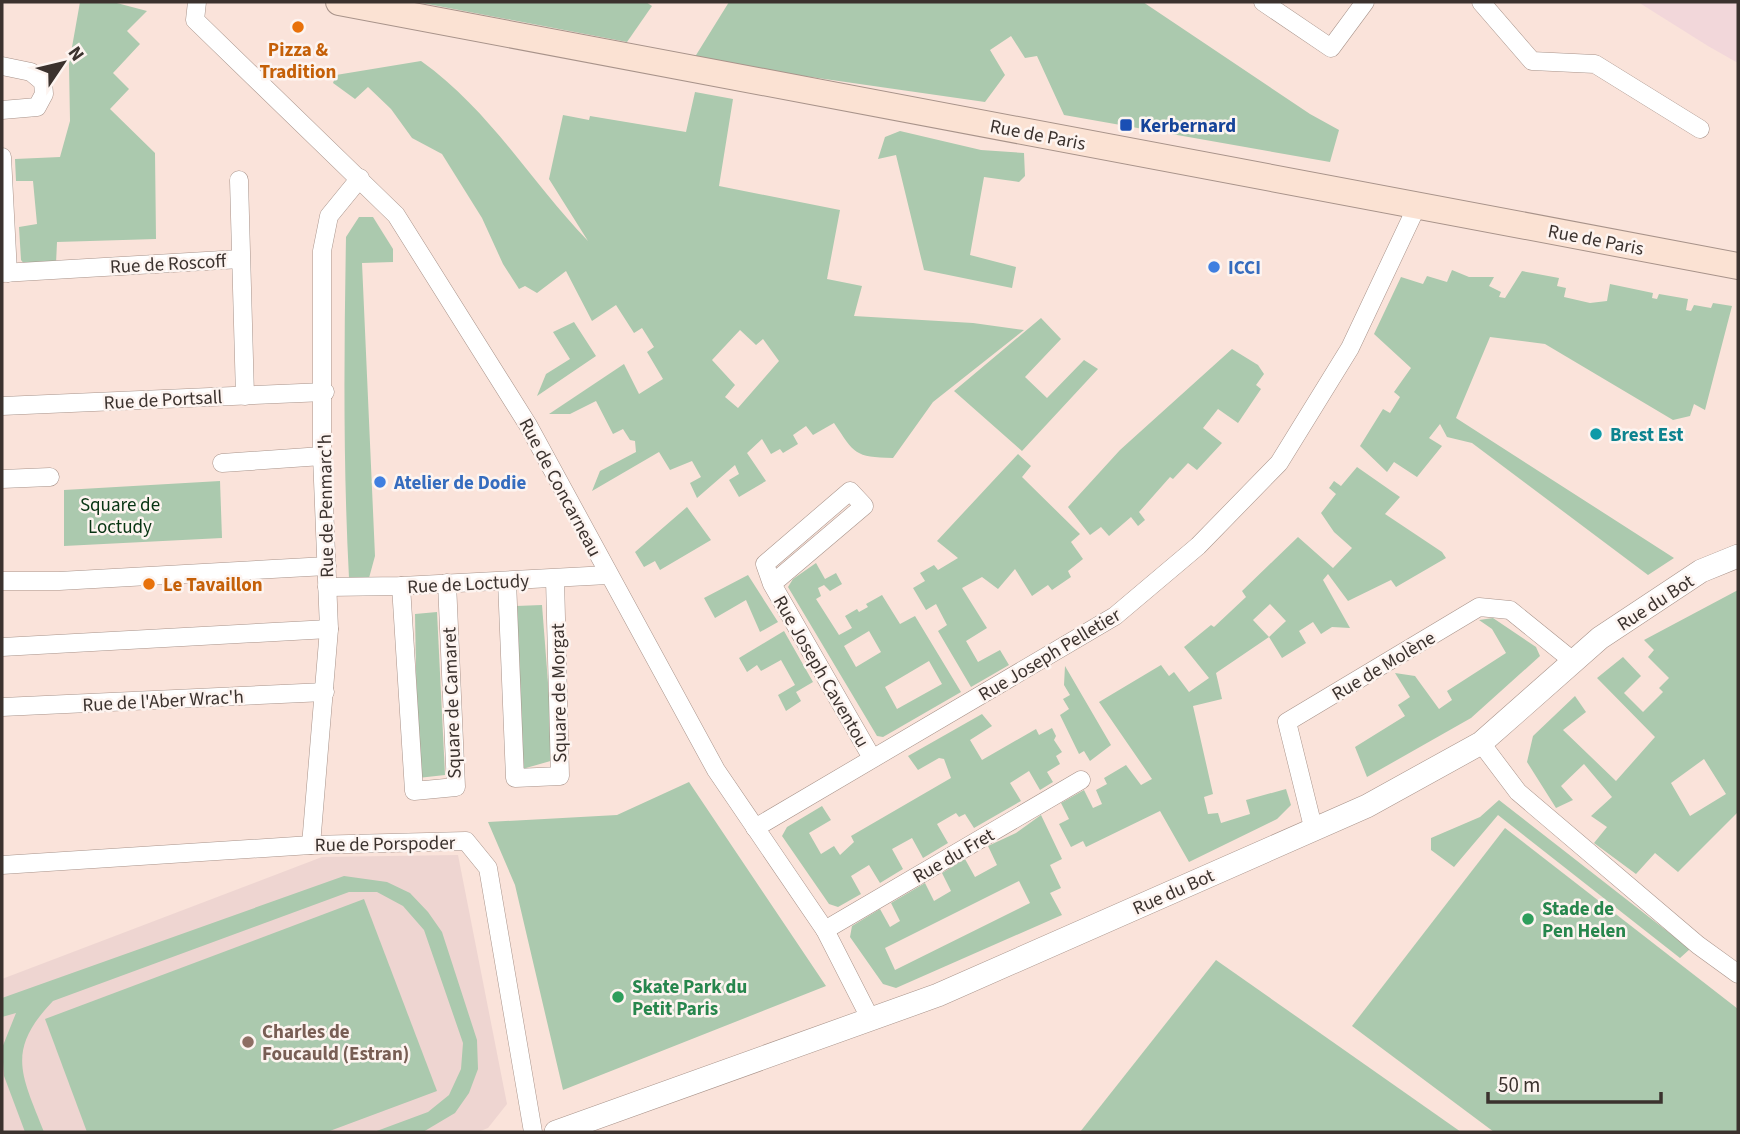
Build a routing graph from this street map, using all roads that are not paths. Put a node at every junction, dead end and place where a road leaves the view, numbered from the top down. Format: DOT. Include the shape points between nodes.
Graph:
graph roads {
  1 [pos="197,2"];
  2 [pos="339,2"];
  3 [pos="1263,2"];
  4 [pos="1365,2"];
  5 [pos="1481,2"];
  6 [pos="2,66"];
  7 [pos="2,110"];
  8 [pos="1700,129"];
  9 [pos="2,157"];
  10 [pos="360,178"];
  11 [pos="239,180"];
  12 [pos="1417,205"];
  13 [pos="240,259"];
  14 [pos="1738,266"];
  15 [pos="5,273"];
  16 [pos="325,392"];
  17 [pos="245,396"];
  18 [pos="2,407"];
  19 [pos="323,456"];
  20 [pos="222,463"];
  21 [pos="50,477"];
  22 [pos="2,479"];
  23 [pos="1738,556"];
  24 [pos="327,566"];
  25 [pos="608,575"];
  26 [pos="555,579"];
  27 [pos="507,580"];
  28 [pos="2,581"];
  29 [pos="447,583"];
  30 [pos="772,584"];
  31 [pos="401,586"];
  32 [pos="327,587"];
  33 [pos="329,629"];
  34 [pos="2,647"];
  35 [pos="1573,661"];
  36 [pos="325,692"];
  37 [pos="2,707"];
  38 [pos="1481,743"];
  39 [pos="872,758"];
  40 [pos="1081,780"];
  41 [pos="755,828"];
  42 [pos="1314,831"];
  43 [pos="311,845"];
  44 [pos="2,865"];
  45 [pos="825,930"];
  46 [pos="1738,974"];
  47 [pos="871,1020"];
  48 [pos="533,1132"];
  49 [pos="556,1132"];
  1 -- 10 [label="street, Rue de Concarneau" via="195,20"];
  2 -- 12 [label="main road, Rue de Paris"];
  3 -- 4 [label="street" via="1331,48"];
  5 -- 8 [label="street" via="1532,61 1595,64"];
  6 -- 7 [label="street" via="31,72 43,82 44,94 37,107"];
  9 -- 15 [label="street"];
  10 -- 16 [label="street, Rue de Penmarc'h" via="329,216 322,251"];
  10 -- 25 [label="street, Rue de Concarneau" via="396,215 485,352"];
  11 -- 13 [label="street"];
  12 -- 14 [label="main road, Rue de Paris"];
  12 -- 39 [label="street, Rue Joseph Pelletier" via="1350,348 1279,463 1198,546 1115,616"];
  13 -- 15 [label="street, Rue de Roscoff"];
  13 -- 17 [label="street, Rue de Roscoff"];
  16 -- 17 [label="street, Rue de Portsall"];
  16 -- 19 [label="street, Rue de Penmarc'h"];
  17 -- 18 [label="street, Rue de Portsall"];
  19 -- 20 [label="street"];
  19 -- 24 [label="street, Rue de Penmarc'h"];
  21 -- 22 [label="street"];
  23 -- 35 [label="street, Rue du Bot" via="1677,586"];
  24 -- 28 [label="street"];
  24 -- 32 [label="street, Rue de Penmarc'h"];
  25 -- 26 [label="street, Rue de Loctudy"];
  25 -- 41 [label="street, Rue de Concarneau" via="716,770"];
  26 -- 27 [label="street, Rue de Loctudy"];
  26 -- 27 [label="street, Square de Morgat" via="560,776 515,778"];
  27 -- 29 [label="street, Rue de Loctudy"];
  29 -- 31 [label="street, Rue de Loctudy"];
  29 -- 31 [label="street, Square de Camaret" via="456,787 414,791"];
  30 -- 30 [label="street, Rue Joseph Caventou" via="765,564 850,491 864,506"];
  30 -- 39 [label="street, Rue Joseph Caventou"];
  31 -- 32 [label="street, Rue de Loctudy"];
  32 -- 33 [label="street, Rue de Penmarc'h"];
  33 -- 34 [label="street"];
  33 -- 36 [label="street, Rue de Penmarc'h"];
  35 -- 38 [label="street, Rue du Bot"];
  35 -- 42 [label="street, Rue de Molène" via="1510,610 1479,607 1287,722"];
  36 -- 37 [label="street, Rue de l'Aber Wrac'h"];
  36 -- 43 [label="street, Rue de Penmarc'h"];
  38 -- 42 [label="street, Rue du Bot"];
  38 -- 46 [label="street" via="1518,792"];
  39 -- 41 [label="street, Rue Joseph Pelletier"];
  40 -- 45 [label="street, Rue du Fret"];
  41 -- 45 [label="street, Rue de Concarneau"];
  42 -- 47 [label="street, Rue du Bot"];
  43 -- 44 [label="street, Rue de Porspoder"];
  43 -- 48 [label="street, Rue de Porspoder" via="466,841 488,868"];
  45 -- 47 [label="street, Rue de Concarneau"];
  47 -- 49 [label="street, Rue du Bot"];
}
